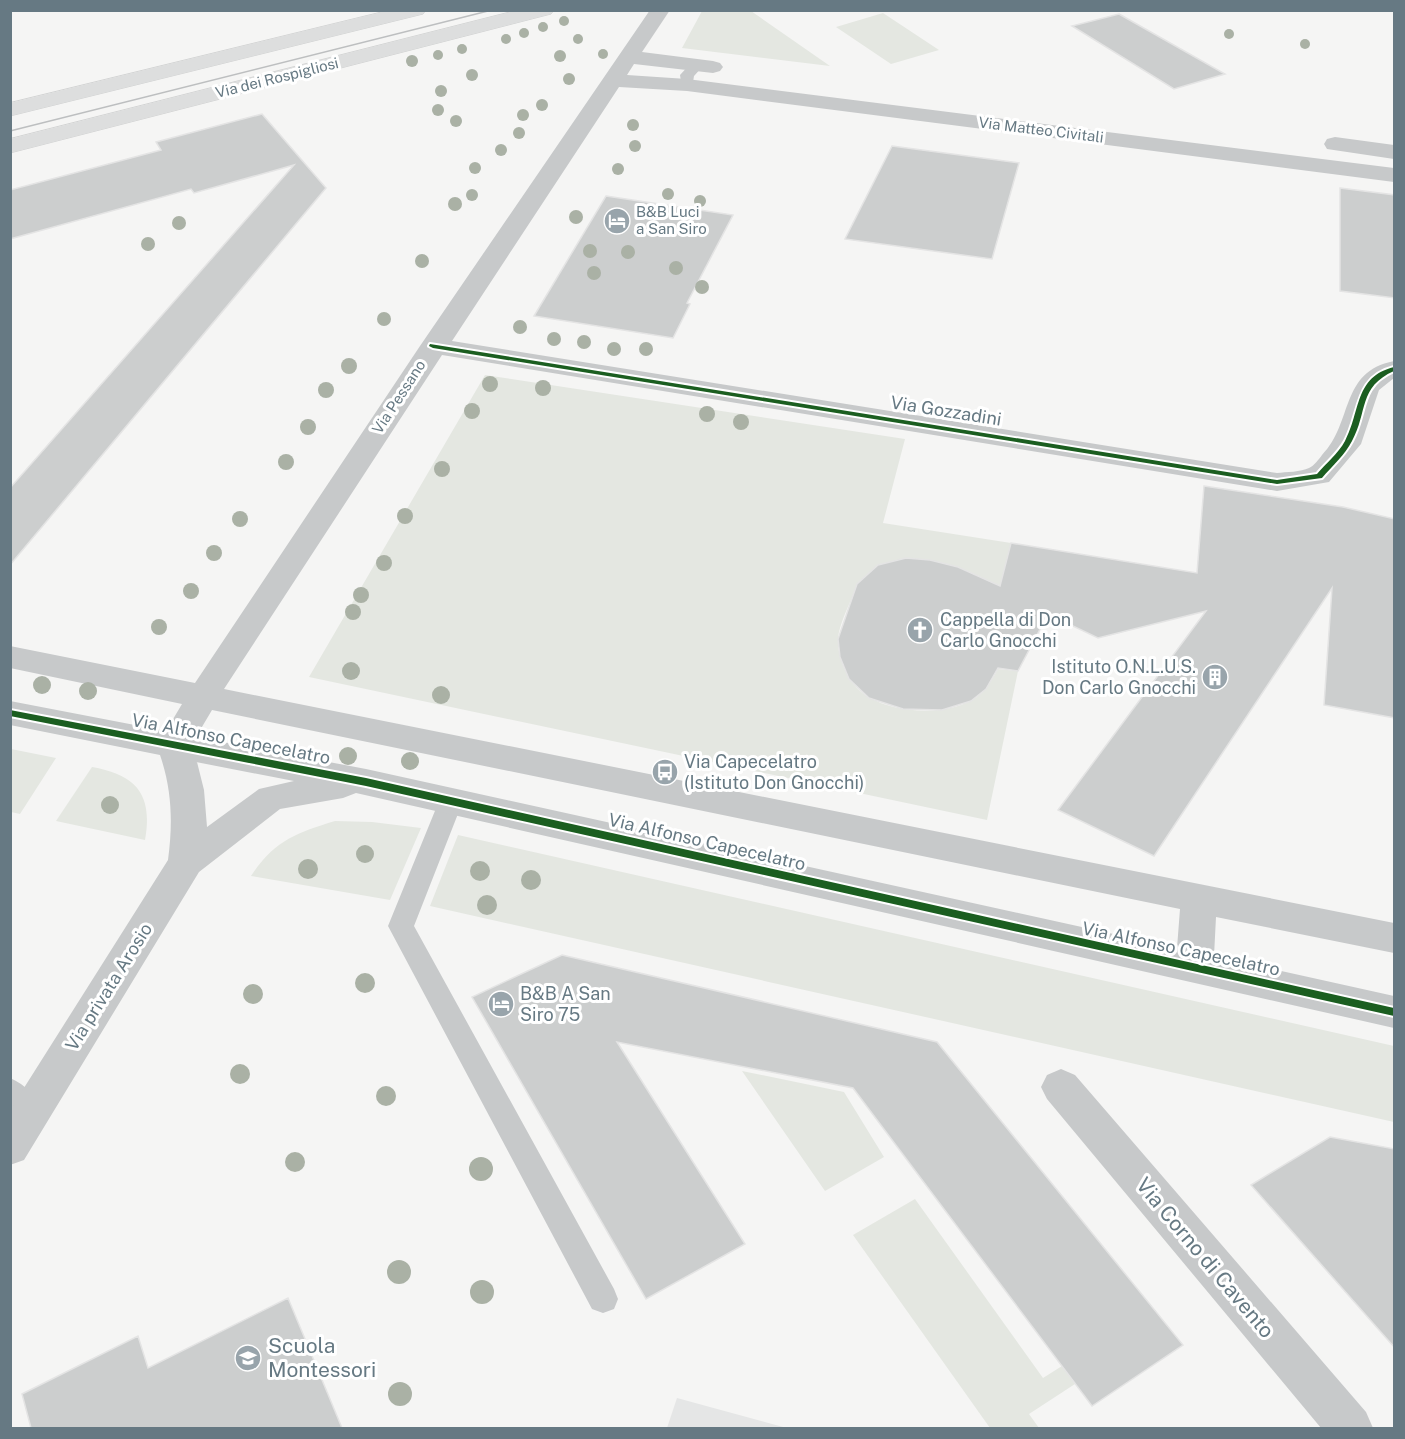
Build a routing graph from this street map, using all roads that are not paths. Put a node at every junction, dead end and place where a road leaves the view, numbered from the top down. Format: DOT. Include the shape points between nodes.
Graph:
graph roads {
  1 [pos="416,10"];
  2 [pos="544,10"];
  3 [pos="660,10"];
  4 [pos="628,57"];
  5 [pos="697,65"];
  6 [pos="731,69"];
  7 [pos="612,80"];
  8 [pos="687,85"];
  9 [pos="10,110"];
  10 [pos="1313,141"];
  11 [pos="10,146"];
  12 [pos="1395,152"];
  13 [pos="1395,175"];
  14 [pos="433,346"];
  15 [pos="1395,369"];
  16 [pos="10,657"];
  17 [pos="202,696"];
  18 [pos="10,713"];
  19 [pos="174,745"];
  20 [pos="366,782"];
  21 [pos="451,801"];
  22 [pos="186,862"];
  23 [pos="1199,897"];
  24 [pos="1395,938"];
  25 [pos="1194,969"];
  26 [pos="1395,1012"];
  27 [pos="1061,1087"];
  28 [pos="21,1101"];
  29 [pos="10,1147"];
  30 [pos="603,1299"];
  31 [pos="1350,1428"];
  1 -- 9 [label="main road, Via dei Rospigliosi"];
  2 -- 11 [label="main road, Via dei Rospigliosi"];
  3 -- 4 [label="street, Via Pessano"];
  4 -- 5 [label="street"];
  4 -- 7 [label="street, Via Pessano"];
  5 -- 6 [label="street"];
  5 -- 8 [label="lane" via="687,75"];
  7 -- 8 [label="street, Via Matteo Civitali"];
  7 -- 14 [label="street, Via Pessano"];
  8 -- 13 [label="street, Via Matteo Civitali"];
  10 -- 12 [label="street"];
  14 -- 15 [label="street, Via Gozzadini" via="1277,482 1319,476 1348,443 1366,386 1381,373"];
  14 -- 17 [label="street, Via Pessano"];
  16 -- 17 [label="street, Via Alfonso Capecelatro"];
  17 -- 19 [label="street, Via Alfonso Capecelatro"];
  17 -- 23 [label="street, Via Alfonso Capecelatro"];
  18 -- 19 [label="street, Via Alfonso Capecelatro"];
  19 -- 20 [label="street, Via Alfonso Capecelatro"];
  19 -- 22 [label="street, Via privata Arosio" via="188,786 192,818"];
  20 -- 21 [label="street, Via Alfonso Capecelatro"];
  20 -- 22 [label="street, Via privata Arosio" via="271,798"];
  21 -- 25 [label="street, Via Alfonso Capecelatro"];
  21 -- 30 [label="lane" via="400,926"];
  22 -- 28 [label="street, Via privata Arosio"];
  23 -- 24 [label="street, Via Alfonso Capecelatro"];
  23 -- 25 [label="street, Via Alfonso Capecelatro"];
  25 -- 26 [label="street, Via Alfonso Capecelatro"];
  27 -- 31 [label="street, Via Corno di Cavento"];
  28 -- 29 [label="street, Via privata Arosio"];
}
